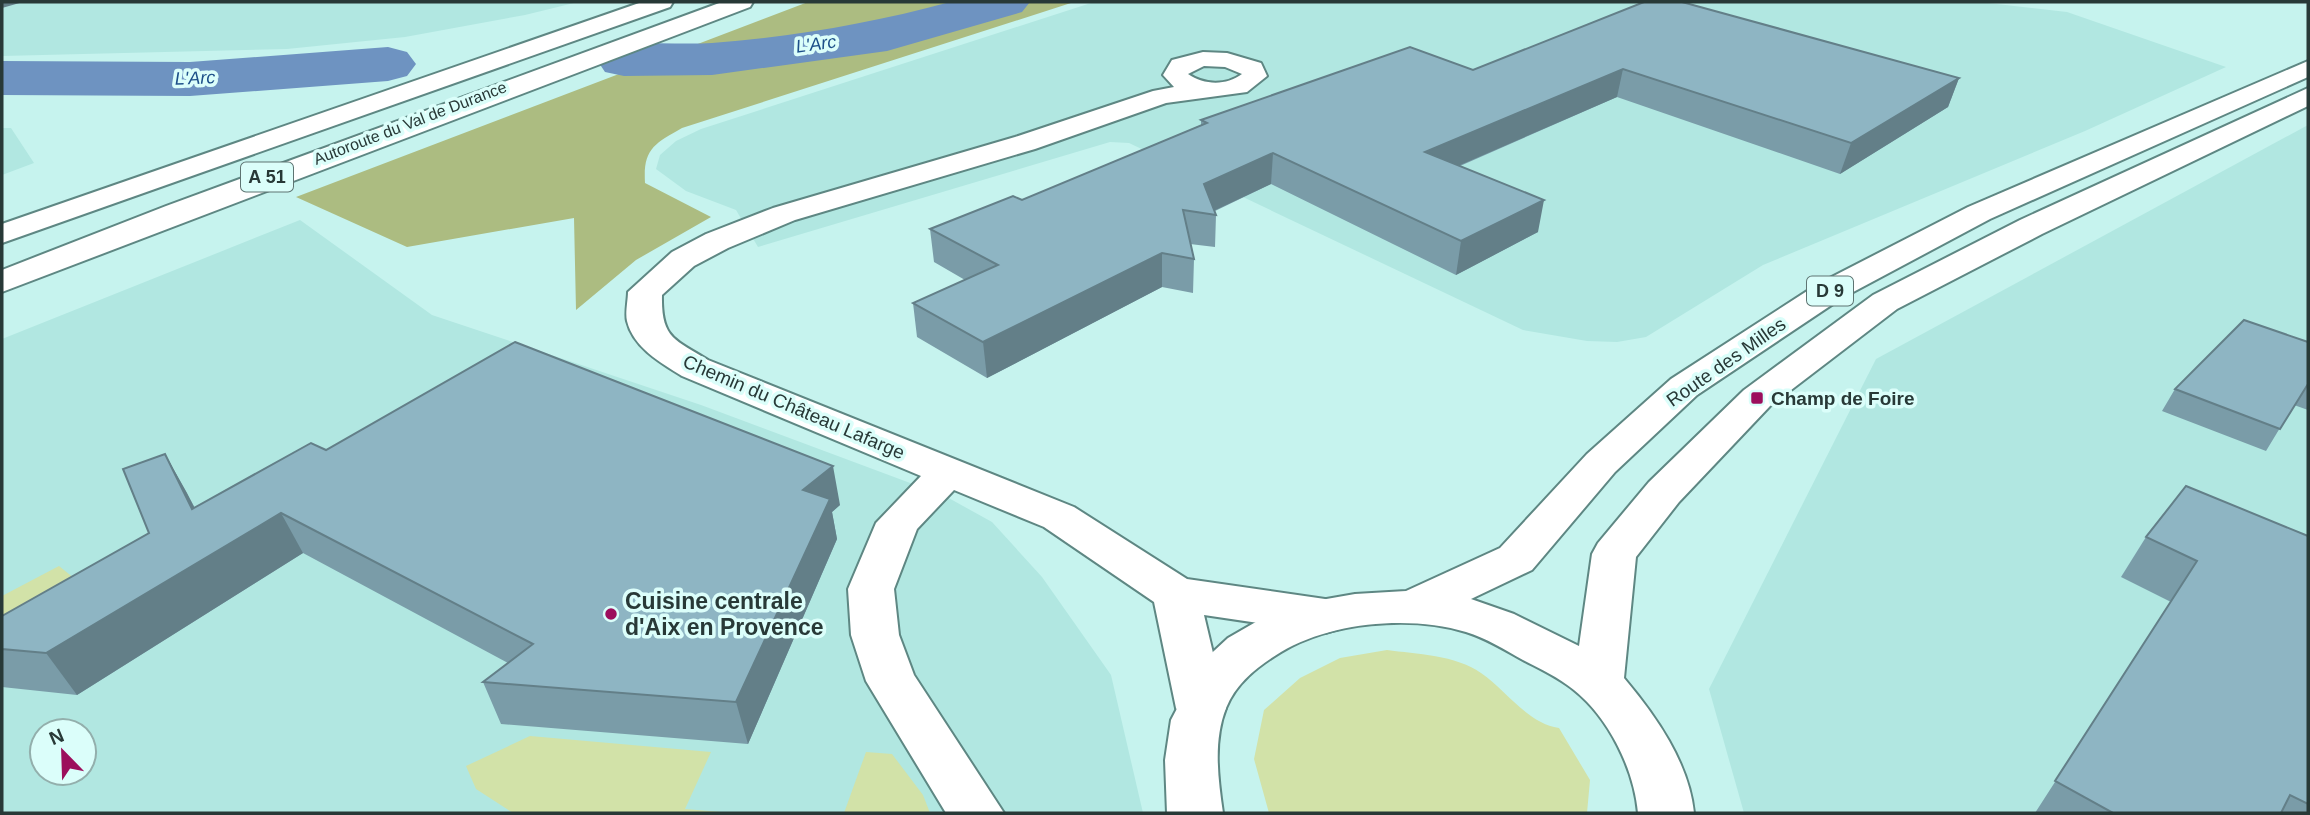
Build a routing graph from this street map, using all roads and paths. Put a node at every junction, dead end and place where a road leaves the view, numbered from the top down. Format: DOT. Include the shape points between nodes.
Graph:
graph roads {
  1 [pos="662,2"];
  2 [pos="742,2"];
  3 [pos="2308,68"];
  4 [pos="1233,88"];
  5 [pos="2308,96"];
  6 [pos="2,233"];
  7 [pos="2,282"];
  8 [pos="947,472"];
  9 [pos="1176,594"];
  10 [pos="1415,607"];
  11 [pos="1325,616"];
  12 [pos="1600,682"];
  13 [pos="1201,708"];
  14 [pos="976,813"];
  15 [pos="1195,813"];
  16 [pos="1666,813"];
  1 -- 6 [label="main road, Autoroute du Val de Durance / A 51"];
  2 -- 7 [label="main road, Autoroute du Val de Durance / A 51" via="533,77"];
  3 -- 10 [label="main road, Route des Milles / D 9" via="1979,213 1830,291 1685,387 1601,463 1516,559"];
  4 -- 8 [label="main road, Chemin du Château Lafarge" via="1169,85 1025,143 784,214 683,258 645,292 644,321 660,346 695,368"];
  5 -- 12 [label="main road, D 9" via="2031,227 1885,302 1757,398 1664,492 1614,554"];
  8 -- 9 [label="main road, Chemin du Château Lafarge" via="1059,517"];
  8 -- 14 [label="main road" via="898,523 871,589 872,601 875,635 891,681"];
  9 -- 11 [label="main road, Chemin du Château Lafarge"];
  9 -- 13 [label="main road"];
  10 -- 11 [label="main road" via="1364,608"];
  10 -- 12 [label="main road" via="1468,616 1515,634"];
  11 -- 13 [label="main road" via="1252,646 1221,673"];
  12 -- 16 [label="main road" via="1663,785"];
  13 -- 15 [label="main road" via="1191,767"];
}
